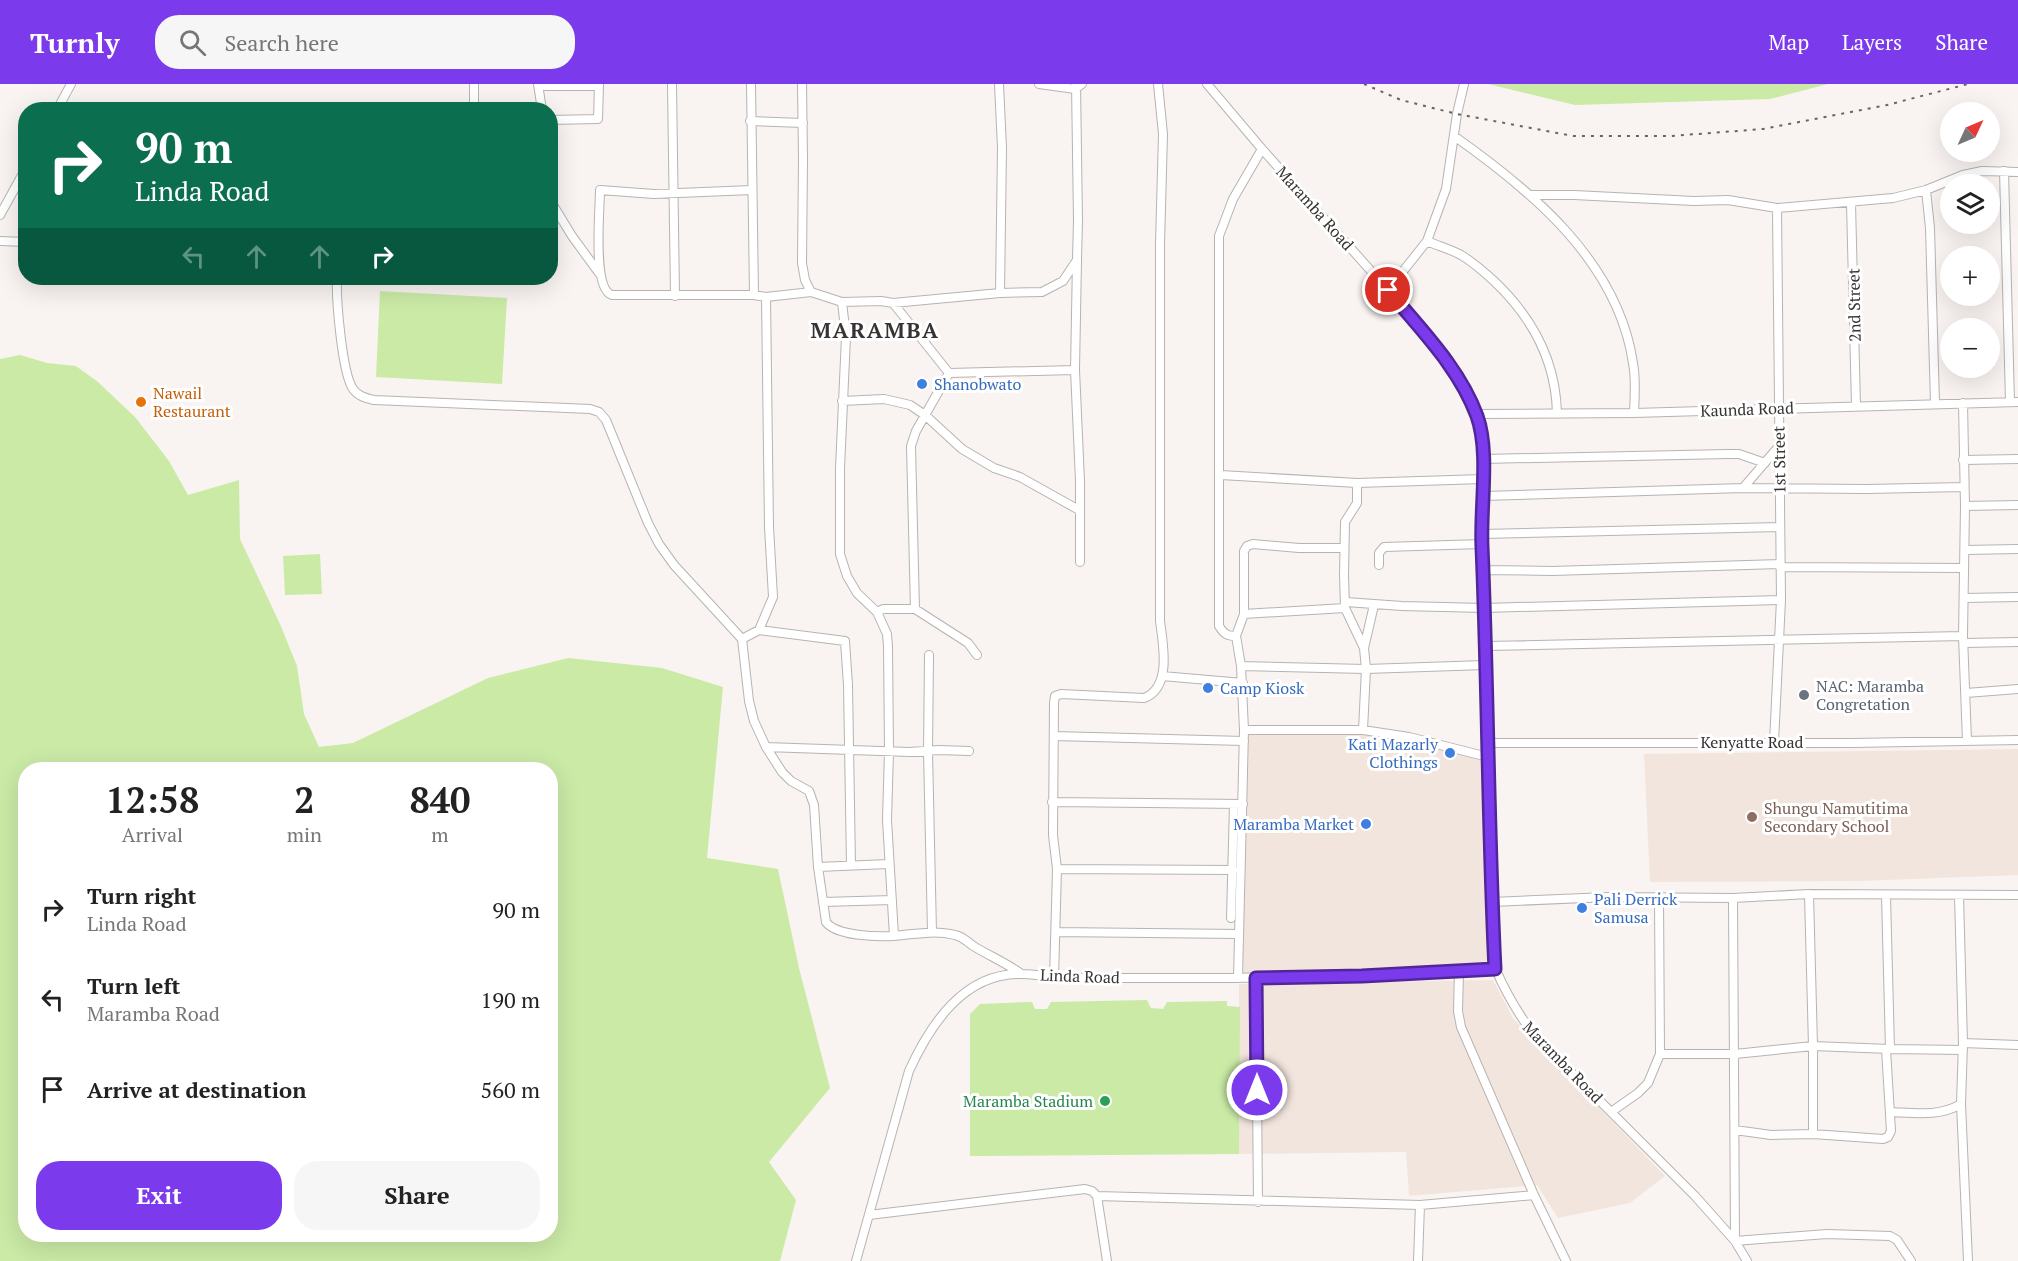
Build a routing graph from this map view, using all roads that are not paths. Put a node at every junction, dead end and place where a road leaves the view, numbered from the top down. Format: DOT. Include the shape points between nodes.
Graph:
graph roads {
  1 [pos="71,84"];
  2 [pos="474,84"];
  3 [pos="672,84"];
  4 [pos="751,84"];
  5 [pos="802,84"];
  6 [pos="999,84"];
  7 [pos="1039,84"];
  8 [pos="1158,84"];
  9 [pos="1207,84"];
  10 [pos="1464,84"];
  11 [pos="538,85"];
  12 [pos="599,85"];
  13 [pos="1078,86"];
  14 [pos="61,102"];
  15 [pos="474,102"];
  16 [pos="541,102"];
  17 [pos="558,120"];
  18 [pos="750,121"];
  19 [pos="803,123"];
  20 [pos="1454,136"];
  21 [pos="1262,149"];
  22 [pos="2004,171"];
  23 [pos="2018,172"];
  24 [pos="18,182"];
  25 [pos="752,190"];
  26 [pos="1926,190"];
  27 [pos="672,193"];
  28 [pos="1531,195"];
  29 [pos="1851,203"];
  30 [pos="1777,208"];
  31 [pos="558,213"];
  32 [pos="0,215"];
  33 [pos="0,241"];
  34 [pos="1426,241"];
  35 [pos="18,242"];
  36 [pos="1077,260"];
  37 [pos="599,273"];
  38 [pos="337,285"];
  39 [pos="1388,290"];
  40 [pos="811,292"];
  41 [pos="1000,293"];
  42 [pos="675,296"];
  43 [pos="754,296"];
  44 [pos="766,297"];
  45 [pos="842,302"];
  46 [pos="893,303"];
  47 [pos="1075,369"];
  48 [pos="949,373"];
  49 [pos="842,401"];
  50 [pos="2014,402"];
  51 [pos="1935,403"];
  52 [pos="1963,403"];
  53 [pos="1856,406"];
  54 [pos="1778,407"];
  55 [pos="1634,413"];
  56 [pos="1476,414"];
  57 [pos="1557,414"];
  58 [pos="926,415"];
  59 [pos="1780,445"];
  60 [pos="1483,459"];
  61 [pos="2018,459"];
  62 [pos="1963,460"];
  63 [pos="1765,463"];
  64 [pos="1221,475"];
  65 [pos="1483,480"];
  66 [pos="1358,483"];
  67 [pos="1964,487"];
  68 [pos="1743,488"];
  69 [pos="1780,489"];
  70 [pos="1483,496"];
  71 [pos="2018,504"];
  72 [pos="1965,506"];
  73 [pos="1079,510"];
  74 [pos="1780,527"];
  75 [pos="1482,534"];
  76 [pos="1482,544"];
  77 [pos="1343,548"];
  78 [pos="2018,549"];
  79 [pos="1965,550"];
  80 [pos="1080,562"];
  81 [pos="1379,565"];
  82 [pos="1780,565"];
  83 [pos="1964,568"];
  84 [pos="1484,570"];
  85 [pos="2018,597"];
  86 [pos="1964,598"];
  87 [pos="1781,600"];
  88 [pos="1345,605"];
  89 [pos="1374,605"];
  90 [pos="1484,608"];
  91 [pos="915,609"];
  92 [pos="877,612"];
  93 [pos="1244,614"];
  94 [pos="759,630"];
  95 [pos="1236,636"];
  96 [pos="742,639"];
  97 [pos="1779,640"];
  98 [pos="1963,640"];
  99 [pos="2018,642"];
  100 [pos="1485,646"];
  101 [pos="1364,648"];
  102 [pos="929,655"];
  103 [pos="976,655"];
  104 [pos="1485,665"];
  105 [pos="1242,666"];
  106 [pos="1366,669"];
  107 [pos="1162,676"];
  108 [pos="1243,683"];
  109 [pos="2018,689"];
  110 [pos="1966,693"];
  111 [pos="1245,730"];
  112 [pos="1363,730"];
  113 [pos="1054,736"];
  114 [pos="2018,740"];
  115 [pos="1244,741"];
  116 [pos="1967,741"];
  117 [pos="1774,742"];
  118 [pos="1487,743"];
  119 [pos="766,747"];
  120 [pos="849,750"];
  121 [pos="889,750"];
  122 [pos="969,751"];
  123 [pos="928,752"];
  124 [pos="1488,757"];
  125 [pos="1052,802"];
  126 [pos="1239,804"];
  127 [pos="888,864"];
  128 [pos="851,865"];
  129 [pos="818,867"];
  130 [pos="1057,869"];
  131 [pos="1233,870"];
  132 [pos="1809,894"];
  133 [pos="2018,895"];
  134 [pos="1886,896"];
  135 [pos="1959,896"];
  136 [pos="1659,897"];
  137 [pos="1733,898"];
  138 [pos="892,900"];
  139 [pos="823,902"];
  140 [pos="1492,902"];
  141 [pos="1231,918"];
  142 [pos="1056,932"];
  143 [pos="932,933"];
  144 [pos="1239,934"];
  145 [pos="894,936"];
  146 [pos="1495,969"];
  147 [pos="1459,971"];
  148 [pos="1020,973"];
  149 [pos="1054,978"];
  150 [pos="1238,978"];
  151 [pos="1256,978"];
  152 [pos="2018,1045"];
  153 [pos="1813,1046"];
  154 [pos="1963,1046"];
  155 [pos="1888,1049"];
  156 [pos="1660,1054"];
  157 [pos="1735,1054"];
  158 [pos="1961,1104"];
  159 [pos="1611,1112"];
  160 [pos="1890,1112"];
  161 [pos="1735,1130"];
  162 [pos="1813,1134"];
  163 [pos="1534,1195"];
  164 [pos="1097,1196"];
  165 [pos="1257,1202"];
  166 [pos="1420,1205"];
  167 [pos="869,1215"];
  168 [pos="1735,1241"];
  169 [pos="856,1261"];
  170 [pos="1107,1261"];
  171 [pos="1418,1261"];
  172 [pos="1566,1261"];
  173 [pos="1747,1261"];
  174 [pos="1911,1261"];
  175 [pos="1968,1261"];
  1 -- 14 [label="street"];
  2 -- 15 [label="street"];
  3 -- 27 [label="street"];
  4 -- 18 [label="street"];
  5 -- 19 [label="street"];
  6 -- 41 [label="street"];
  7 -- 13 [label="street"];
  8 -- 107 [label="street" via="1163,134"];
  9 -- 21 [label="street, Maramba Road"];
  10 -- 20 [label="street"];
  11 -- 12 [label="street"];
  11 -- 16 [label="street"];
  12 -- 17 [label="street" via="598,118"];
  13 -- 36 [label="street"];
  18 -- 19 [label="street"];
  18 -- 25 [label="street"];
  19 -- 40 [label="street" via="801,263"];
  20 -- 28 [label="street"];
  20 -- 34 [label="street" via="1446,189"];
  21 -- 39 [label="street, Maramba Road"];
  21 -- 64 [label="street" via="1233,199 1219,236"];
  22 -- 23 [label="street"];
  22 -- 26 [label="street" via="1963,175"];
  22 -- 50 [label="street"];
  24 -- 32 [label="street"];
  25 -- 27 [label="street"];
  25 -- 43 [label="street"];
  26 -- 29 [label="street"];
  26 -- 51 [label="street"];
  27 -- 37 [label="street" via="600,190"];
  27 -- 42 [label="street"];
  28 -- 30 [label="street" via="1728,200"];
  28 -- 55 [label="street" via="1578,243 1607,289 1633,361"];
  29 -- 30 [label="street"];
  29 -- 53 [label="street, 2nd Street"];
  30 -- 54 [label="street, 1st Street"];
  31 -- 37 [label="street"];
  33 -- 35 [label="street"];
  34 -- 39 [label="street"];
  34 -- 57 [label="street" via="1481,269 1526,316 1547,357"];
  36 -- 41 [label="street" via="1063,281 1042,292"];
  36 -- 47 [label="street"];
  37 -- 42 [label="street" via="607,294"];
  38 -- 96 [label="street" via="340,333 350,384 362,397 599,412 606,420 659,544"];
  39 -- 56 [label="street, Maramba Road" via="1445,358"];
  40 -- 44 [label="street"];
  40 -- 45 [label="street"];
  41 -- 46 [label="street"];
  42 -- 43 [label="street"];
  43 -- 44 [label="street"];
  44 -- 94 [label="street" via="773,597"];
  45 -- 46 [label="street"];
  45 -- 49 [label="street" via="846,337"];
  46 -- 48 [label="street"];
  47 -- 48 [label="street"];
  47 -- 73 [label="street"];
  48 -- 58 [label="street"];
  49 -- 58 [label="street" via="884,399 910,405"];
  49 -- 92 [label="street" via="840,554 857,593"];
  50 -- 52 [label="street, Kaunda Road"];
  51 -- 52 [label="street, Kaunda Road"];
  51 -- 53 [label="street, Kaunda Road"];
  52 -- 62 [label="street"];
  53 -- 54 [label="street, Kaunda Road"];
  54 -- 55 [label="street, Kaunda Road"];
  54 -- 59 [label="street, 1st Street"];
  55 -- 57 [label="street, Kaunda Road"];
  56 -- 57 [label="street, Kaunda Road"];
  56 -- 60 [label="street, Maramba Road"];
  58 -- 73 [label="street" via="962,449"];
  58 -- 91 [label="street" via="911,446"];
  59 -- 63 [label="street"];
  59 -- 69 [label="street, 1st Street"];
  60 -- 63 [label="street" via="1739,454"];
  60 -- 65 [label="street, Maramba Road"];
  61 -- 62 [label="street"];
  62 -- 67 [label="street"];
  63 -- 68 [label="street"];
  64 -- 66 [label="street"];
  64 -- 95 [label="street" via="1219,626 1228,636"];
  65 -- 66 [label="street"];
  65 -- 70 [label="street, Maramba Road"];
  66 -- 77 [label="street" via="1357,503 1345,522"];
  67 -- 69 [label="street"];
  67 -- 72 [label="street"];
  68 -- 69 [label="street"];
  68 -- 70 [label="street"];
  69 -- 74 [label="street, 1st Street"];
  70 -- 75 [label="street, Maramba Road"];
  71 -- 72 [label="street"];
  72 -- 79 [label="street"];
  73 -- 80 [label="street"];
  74 -- 75 [label="street"];
  74 -- 82 [label="street, 1st Street"];
  75 -- 76 [label="street, Maramba Road"];
  76 -- 81 [label="street" via="1384,547 1379,553"];
  76 -- 84 [label="street, Maramba Road"];
  77 -- 88 [label="street"];
  77 -- 93 [label="street" via="1253,543 1247,546"];
  78 -- 79 [label="street"];
  79 -- 83 [label="street"];
  82 -- 83 [label="street"];
  82 -- 84 [label="street"];
  82 -- 87 [label="street, 1st Street"];
  83 -- 86 [label="street"];
  84 -- 90 [label="street, Maramba Road"];
  85 -- 86 [label="street"];
  86 -- 98 [label="street"];
  87 -- 90 [label="street"];
  87 -- 97 [label="street, 1st Street"];
  88 -- 89 [label="street"];
  88 -- 93 [label="street"];
  88 -- 101 [label="street"];
  89 -- 90 [label="street"];
  89 -- 101 [label="street"];
  90 -- 100 [label="street, Maramba Road"];
  91 -- 92 [label="street"];
  91 -- 103 [label="street" via="968,643"];
  92 -- 121 [label="street" via="887,634"];
  93 -- 95 [label="street"];
  94 -- 96 [label="street"];
  94 -- 120 [label="street" via="845,641"];
  95 -- 105 [label="street"];
  96 -- 119 [label="street" via="749,700"];
  97 -- 98 [label="street"];
  97 -- 100 [label="street"];
  97 -- 117 [label="street, 1st Street"];
  98 -- 99 [label="street"];
  98 -- 110 [label="street"];
  100 -- 104 [label="street, Maramba Road"];
  101 -- 106 [label="street"];
  102 -- 123 [label="street"];
  104 -- 106 [label="street"];
  104 -- 118 [label="street, Maramba Road"];
  105 -- 106 [label="street"];
  105 -- 108 [label="street"];
  106 -- 112 [label="street"];
  107 -- 108 [label="street"];
  107 -- 113 [label="street" via="1157,689 1144,698 1055,696"];
  108 -- 111 [label="street"];
  109 -- 110 [label="street"];
  110 -- 116 [label="street"];
  111 -- 112 [label="street"];
  111 -- 115 [label="street"];
  112 -- 124 [label="street"];
  113 -- 115 [label="street"];
  113 -- 125 [label="street"];
  114 -- 116 [label="street, Kenyatte Road"];
  115 -- 126 [label="street"];
  116 -- 117 [label="street, Kenyatte Road"];
  117 -- 118 [label="street, Kenyatte Road"];
  118 -- 124 [label="street, Maramba Road"];
  119 -- 120 [label="street"];
  119 -- 129 [label="street" via="791,781 810,795"];
  120 -- 121 [label="street"];
  120 -- 128 [label="street"];
  121 -- 123 [label="street"];
  121 -- 127 [label="street"];
  122 -- 123 [label="street"];
  123 -- 143 [label="street"];
  124 -- 140 [label="street, Maramba Road"];
  125 -- 126 [label="street"];
  125 -- 130 [label="street"];
  126 -- 131 [label="street"];
  126 -- 144 [label="street"];
  127 -- 128 [label="street"];
  127 -- 138 [label="street"];
  128 -- 129 [label="street"];
  129 -- 139 [label="street"];
  130 -- 131 [label="street"];
  130 -- 142 [label="street"];
  131 -- 141 [label="street"];
  132 -- 134 [label="street"];
  132 -- 137 [label="street"];
  132 -- 153 [label="street"];
  133 -- 135 [label="street"];
  134 -- 135 [label="street"];
  134 -- 155 [label="street"];
  135 -- 154 [label="street"];
  136 -- 137 [label="street"];
  136 -- 140 [label="street"];
  136 -- 156 [label="street"];
  137 -- 157 [label="street"];
  138 -- 139 [label="street"];
  138 -- 145 [label="street"];
  139 -- 145 [label="street" via="826,922 834,929"];
  140 -- 146 [label="street, Maramba Road"];
  142 -- 144 [label="street"];
  142 -- 149 [label="street"];
  143 -- 145 [label="street"];
  143 -- 148 [label="street" via="965,939"];
  144 -- 150 [label="street"];
  146 -- 147 [label="street, Linda Road"];
  146 -- 159 [label="street, Maramba Road" via="1507,996 1538,1039"];
  147 -- 151 [label="street, Linda Road"];
  147 -- 163 [label="street" via="1461,1027"];
  148 -- 149 [label="street, Linda Road"];
  148 -- 167 [label="street, Linda Road" via="979,982 929,1031 909,1071"];
  149 -- 150 [label="street, Linda Road"];
  150 -- 151 [label="street, Linda Road"];
  151 -- 165 [label="street"];
  152 -- 154 [label="street"];
  153 -- 155 [label="street"];
  153 -- 157 [label="street"];
  153 -- 162 [label="street"];
  154 -- 155 [label="street"];
  154 -- 158 [label="street"];
  155 -- 160 [label="street"];
  156 -- 157 [label="street"];
  156 -- 159 [label="street" via="1648,1083"];
  157 -- 161 [label="street"];
  158 -- 160 [label="street" via="1935,1113"];
  158 -- 175 [label="street"];
  159 -- 168 [label="street, Maramba Road"];
  160 -- 162 [label="street" via="1891,1131 1883,1139"];
  161 -- 162 [label="street" via="1771,1136"];
  161 -- 168 [label="street"];
  163 -- 166 [label="street"];
  163 -- 172 [label="street"];
  164 -- 165 [label="street"];
  164 -- 167 [label="street" via="1085,1189 1070,1190"];
  164 -- 170 [label="street"];
  165 -- 166 [label="street"];
  166 -- 171 [label="street"];
  167 -- 169 [label="street, Linda Road"];
  168 -- 173 [label="street, Maramba Road"];
  168 -- 174 [label="street" via="1827,1234 1890,1236"];
}
